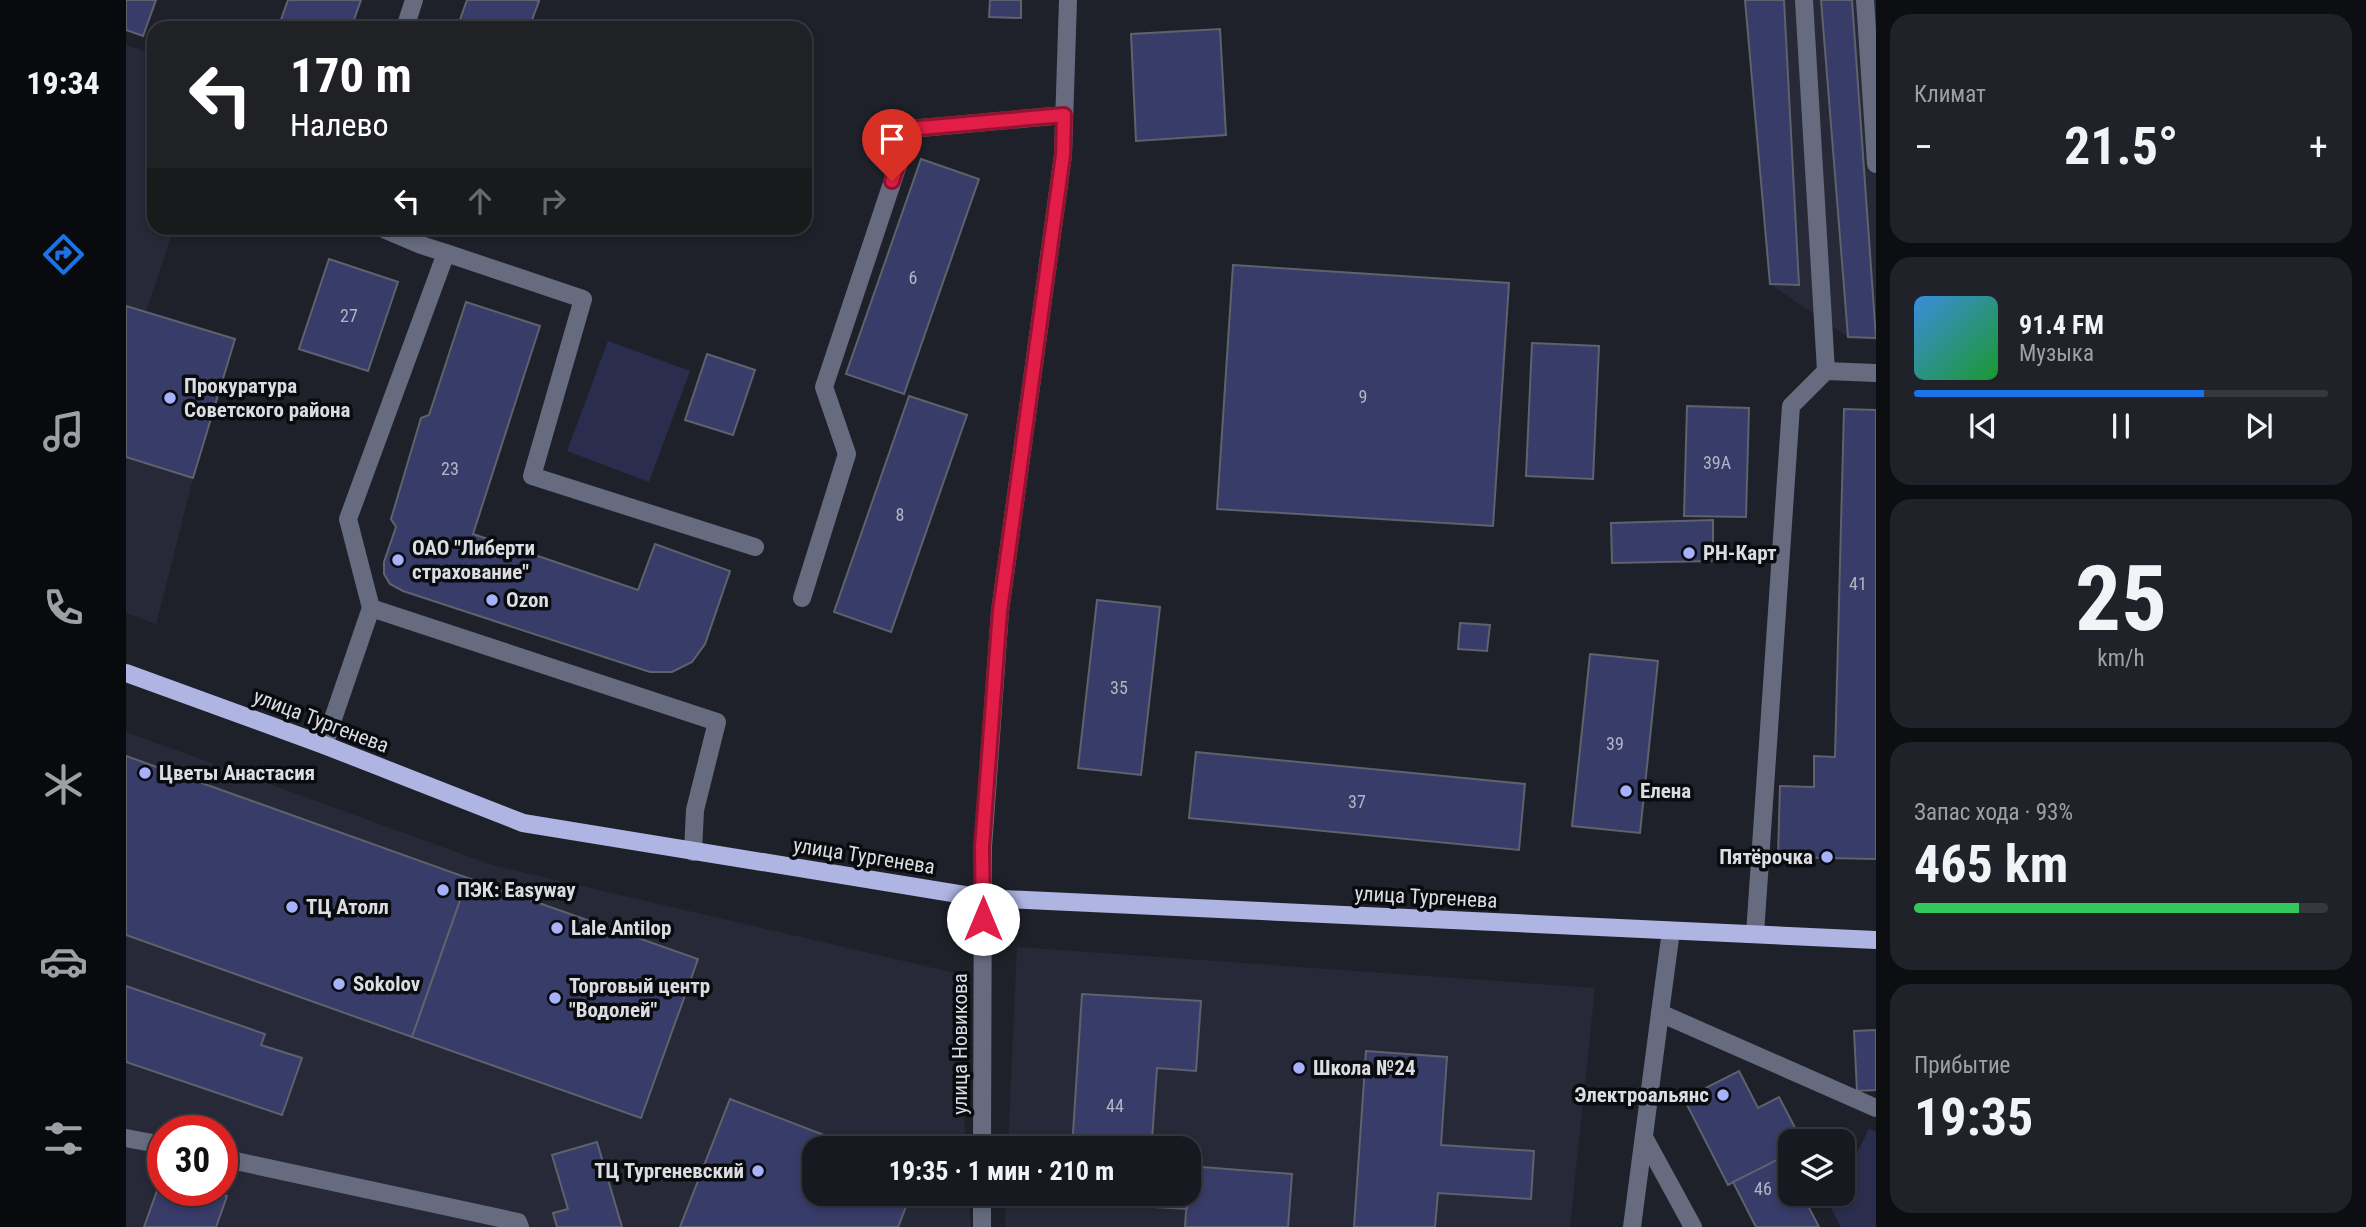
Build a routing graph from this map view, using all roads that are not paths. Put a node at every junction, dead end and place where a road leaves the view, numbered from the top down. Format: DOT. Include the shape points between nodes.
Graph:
graph roads {
  1 [pos="414,0"];
  2 [pos="1068,0"];
  3 [pos="1804,0"];
  4 [pos="1866,0"];
  5 [pos="407,21"];
  6 [pos="1064,115"];
  7 [pos="1876,164"];
  8 [pos="397,235"];
  9 [pos="446,253"];
  10 [pos="1826,371"];
  11 [pos="1876,373"];
  12 [pos="755,547"];
  13 [pos="802,598"];
  14 [pos="371,608"];
  15 [pos="126,673"];
  16 [pos="324,745"];
  17 [pos="693,852"];
  18 [pos="983,898"];
  19 [pos="1671,931"];
  20 [pos="1755,934"];
  21 [pos="1876,940"];
  22 [pos="1660,1013"];
  23 [pos="1876,1108"];
  24 [pos="982,1136"];
  25 [pos="126,1138"];
  26 [pos="1645,1139"];
  27 [pos="147,1143"];
  28 [pos="238,1161"];
  29 [pos="982,1206"];
  30 [pos="520,1227"];
  31 [pos="982,1227"];
  32 [pos="1632,1227"];
  33 [pos="1693,1227"];
  1 -- 5 [label="street"];
  2 -- 6 [label="street, улица Новикова"];
  3 -- 10 [label="street"];
  4 -- 7 [label="street"];
  6 -- 13 [label="street" via="909,129 824,387 847,454"];
  6 -- 18 [label="street, улица Новикова" via="1063,155 1000,611 982,847"];
  8 -- 9 [label="street"];
  9 -- 12 [label="street" via="583,299 532,476"];
  9 -- 14 [label="street" via="348,519"];
  10 -- 11 [label="street"];
  10 -- 20 [label="street" via="1791,406"];
  14 -- 16 [label="street"];
  14 -- 17 [label="street" via="718,722 695,810"];
  15 -- 16 [label="main road, улица Тургенева"];
  16 -- 17 [label="main road, улица Тургенева" via="523,824"];
  17 -- 18 [label="main road, улица Тургенева"];
  18 -- 19 [label="main road, улица Тургенева"];
  18 -- 24 [label="street, улица Новикова"];
  19 -- 20 [label="main road, улица Тургенева"];
  19 -- 22 [label="street"];
  20 -- 21 [label="main road, улица Тургенева"];
  22 -- 23 [label="street"];
  22 -- 26 [label="street"];
  25 -- 27 [label="street"];
  26 -- 32 [label="street"];
  26 -- 33 [label="street"];
  28 -- 30 [label="street" via="518,1222"];
  29 -- 31 [label="street"];
}
